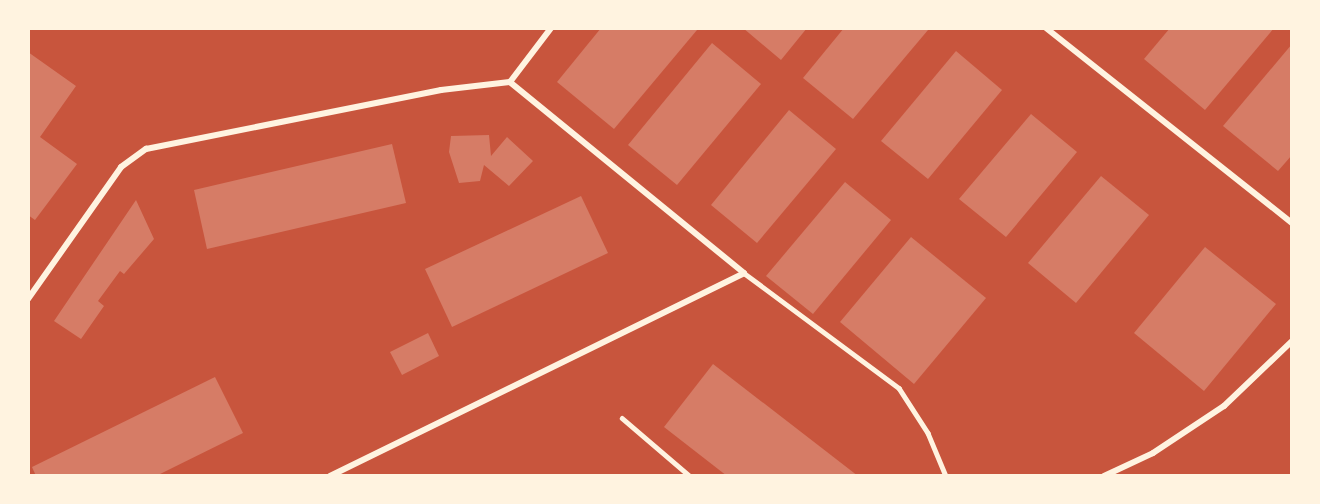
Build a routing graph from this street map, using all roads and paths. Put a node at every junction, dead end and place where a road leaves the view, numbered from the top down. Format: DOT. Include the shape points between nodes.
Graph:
graph roads {
  1 [pos="551,28"];
  2 [pos="1046,28"];
  3 [pos="510,82"];
  4 [pos="1292,223"];
  5 [pos="744,273"];
  6 [pos="28,299"];
  7 [pos="1292,341"];
  8 [pos="622,418"];
  9 [pos="330,476"];
  10 [pos="690,476"];
  11 [pos="946,476"];
  12 [pos="1104,476"];
  1 -- 3 [label="street"];
  2 -- 4 [label="street"];
  3 -- 5 [label="street"];
  3 -- 6 [label="street" via="441,90 146,149 121,167"];
  5 -- 9 [label="street"];
  5 -- 11 [label="lane" via="899,388 928,434"];
  7 -- 12 [label="street" via="1224,406 1152,453"];
  8 -- 10 [label="lane"];
}
